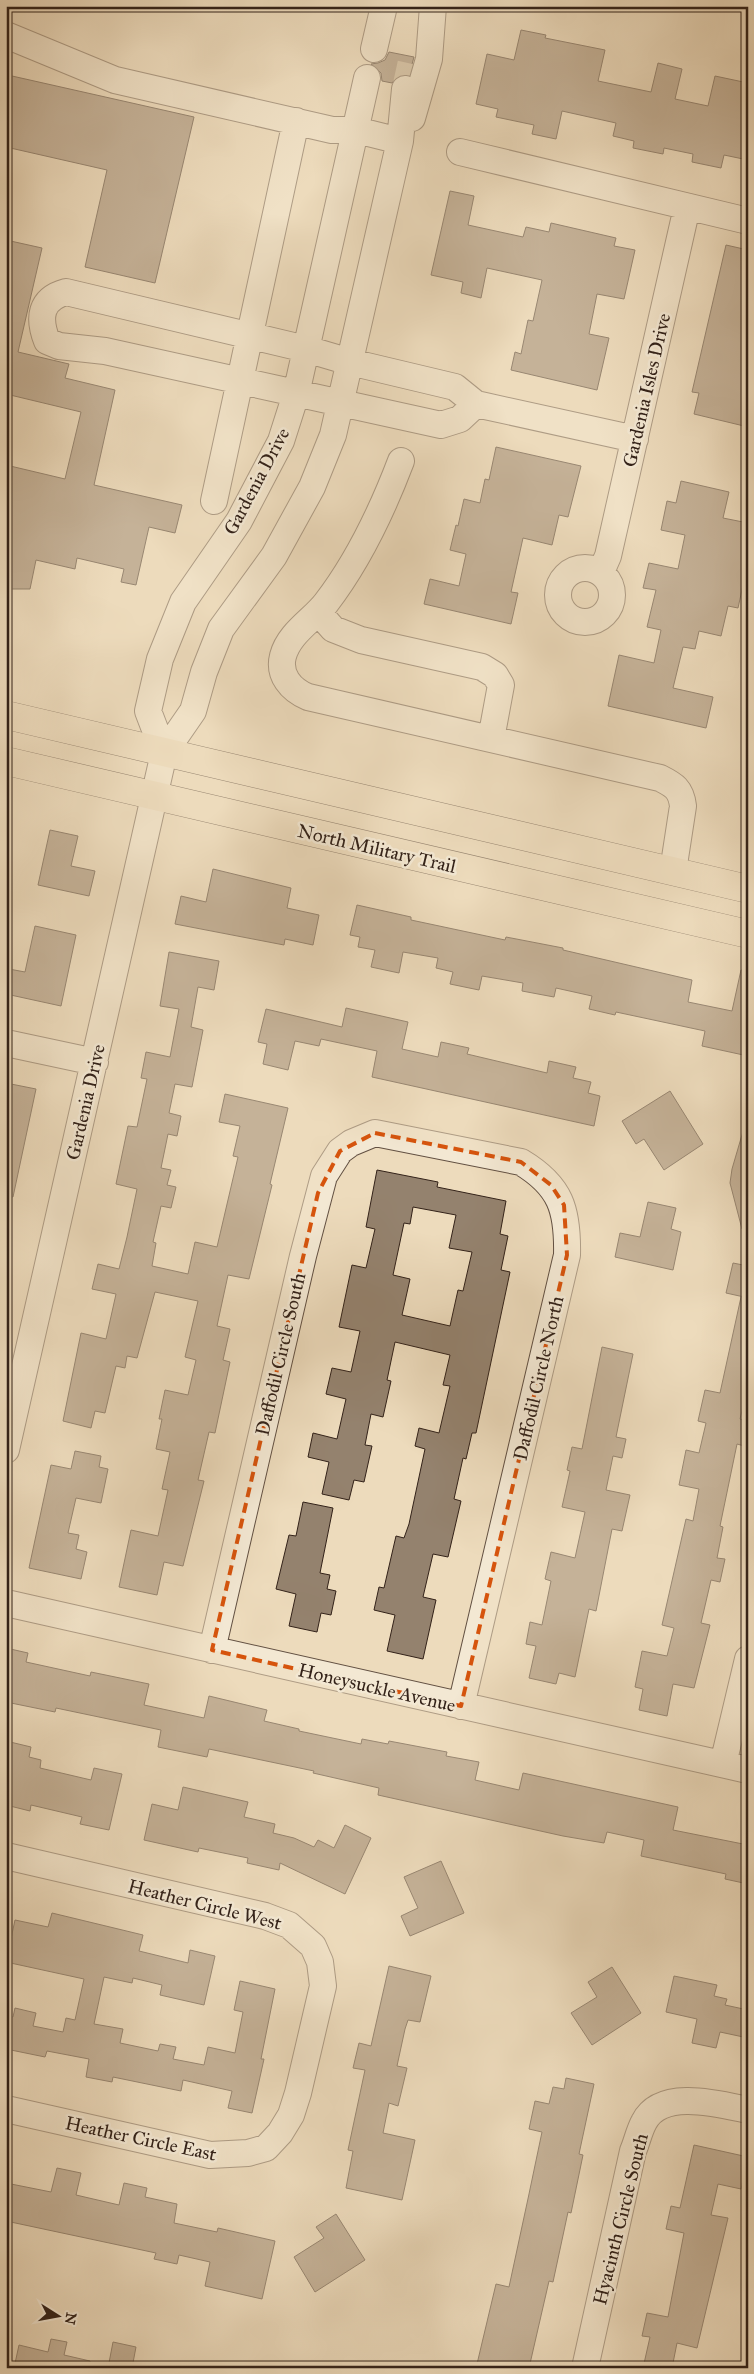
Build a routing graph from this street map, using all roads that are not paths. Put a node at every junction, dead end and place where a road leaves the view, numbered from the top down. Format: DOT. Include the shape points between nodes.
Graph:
graph roads {
  1 [pos="384,6"];
  2 [pos="432,6"];
  3 [pos="6,35"];
  4 [pos="374,49"];
  5 [pos="412,57"];
  6 [pos="367,78"];
  7 [pos="405,89"];
  8 [pos="296,121"];
  9 [pos="356,130"];
  10 [pos="400,141"];
  11 [pos="460,152"];
  12 [pos="687,207"];
  13 [pos="748,221"];
  14 [pos="248,335"];
  15 [pos="306,349"];
  16 [pos="350,362"];
  17 [pos="238,381"];
  18 [pos="296,394"];
  19 [pos="340,403"];
  20 [pos="476,404"];
  21 [pos="635,439"];
  22 [pos="401,461"];
  23 [pos="214,501"];
  24 [pos="601,572"];
  25 [pos="318,612"];
  26 [pos="6,716"];
  27 [pos="491,739"];
  28 [pos="164,753"];
  29 [pos="6,761"];
  30 [pos="154,795"];
  31 [pos="673,871"];
  32 [pos="748,889"];
  33 [pos="748,934"];
  34 [pos="6,1043"];
  35 [pos="95,1062"];
  36 [pos="425,1142"];
  37 [pos="6,1450"];
  38 [pos="6,1603"];
  39 [pos="212,1650"];
  40 [pos="748,1659"];
  41 [pos="462,1706"];
  42 [pos="736,1767"];
  43 [pos="6,1856"];
  44 [pos="307,2059"];
  45 [pos="6,2109"];
  46 [pos="748,2110"];
  47 [pos="585,2368"];
  1 -- 4 [label="street"];
  2 -- 5 [label="street, Gardenia Drive"];
  2 -- 10 [label="street, Gardenia Drive" via="429,58 416,108"];
  3 -- 8 [label="street" via="115,80"];
  6 -- 9 [label="street, Gardenia Drive"];
  7 -- 10 [label="street, Gardenia Drive"];
  8 -- 9 [label="street" via="332,130"];
  8 -- 14 [label="street"];
  9 -- 10 [label="street"];
  9 -- 15 [label="street, Gardenia Drive"];
  10 -- 16 [label="street, Gardenia Drive"];
  11 -- 12 [label="street"];
  12 -- 13 [label="street"];
  12 -- 21 [label="street, Gardenia Isles Drive"];
  14 -- 15 [label="street"];
  14 -- 17 [label="street"];
  14 -- 17 [label="street" via="66,292 53,296 43,308 41,327 47,341 59,346 105,351"];
  15 -- 16 [label="street"];
  15 -- 18 [label="street, Gardenia Drive"];
  16 -- 19 [label="street, Gardenia Drive"];
  16 -- 20 [label="street" via="455,387"];
  17 -- 18 [label="street"];
  17 -- 23 [label="street"];
  18 -- 19 [label="street"];
  18 -- 28 [label="street, Gardenia Drive" via="281,441 239,520 183,602 160,659 148,711"];
  19 -- 20 [label="street" via="442,425 460,419"];
  19 -- 28 [label="street, Gardenia Drive" via="333,435 312,487 274,556 221,629 193,711"];
  20 -- 21 [label="street"];
  21 -- 24 [label="street, Gardenia Isles Drive" via="608,556"];
  22 -- 25 [label="street" via="383,508 346,574"];
  25 -- 27 [label="street" via="333,629 361,640 482,667 495,675 501,684"];
  25 -- 27 [label="street" via="297,633 282,656 283,671 295,692"];
  26 -- 28 [label="main road"];
  27 -- 31 [label="street" via="660,778 676,785 683,806"];
  28 -- 30 [label="street, Gardenia Drive"];
  28 -- 31 [label="main road"];
  29 -- 30 [label="main road, North Military Trail"];
  30 -- 33 [label="main road, North Military Trail"];
  30 -- 35 [label="street, Gardenia Drive"];
  31 -- 32 [label="main road"];
  34 -- 35 [label="street"];
  35 -- 37 [label="street, Gardenia Drive"];
  36 -- 39 [label="street, Daffodil Circle South" via="375,1133 340,1151 324,1176"];
  36 -- 41 [label="street, Daffodil Circle North" via="521,1162 551,1185 564,1205 568,1226 567,1255"];
  38 -- 39 [label="street, Honeysuckle Avenue"];
  39 -- 41 [label="street, Honeysuckle Avenue"];
  40 -- 42 [label="street"];
  41 -- 42 [label="street, Honeysuckle Avenue"];
  43 -- 44 [label="street, Heather Circle West" via="265,1916 289,1925 313,1946 320,1962 323,1986"];
  44 -- 45 [label="street, Heather Circle East" via="291,2115 280,2133 266,2148 248,2153 210,2155"];
  46 -- 47 [label="street, Hyacinth Circle South" via="698,2100 657,2108 644,2121 633,2151"];
}
